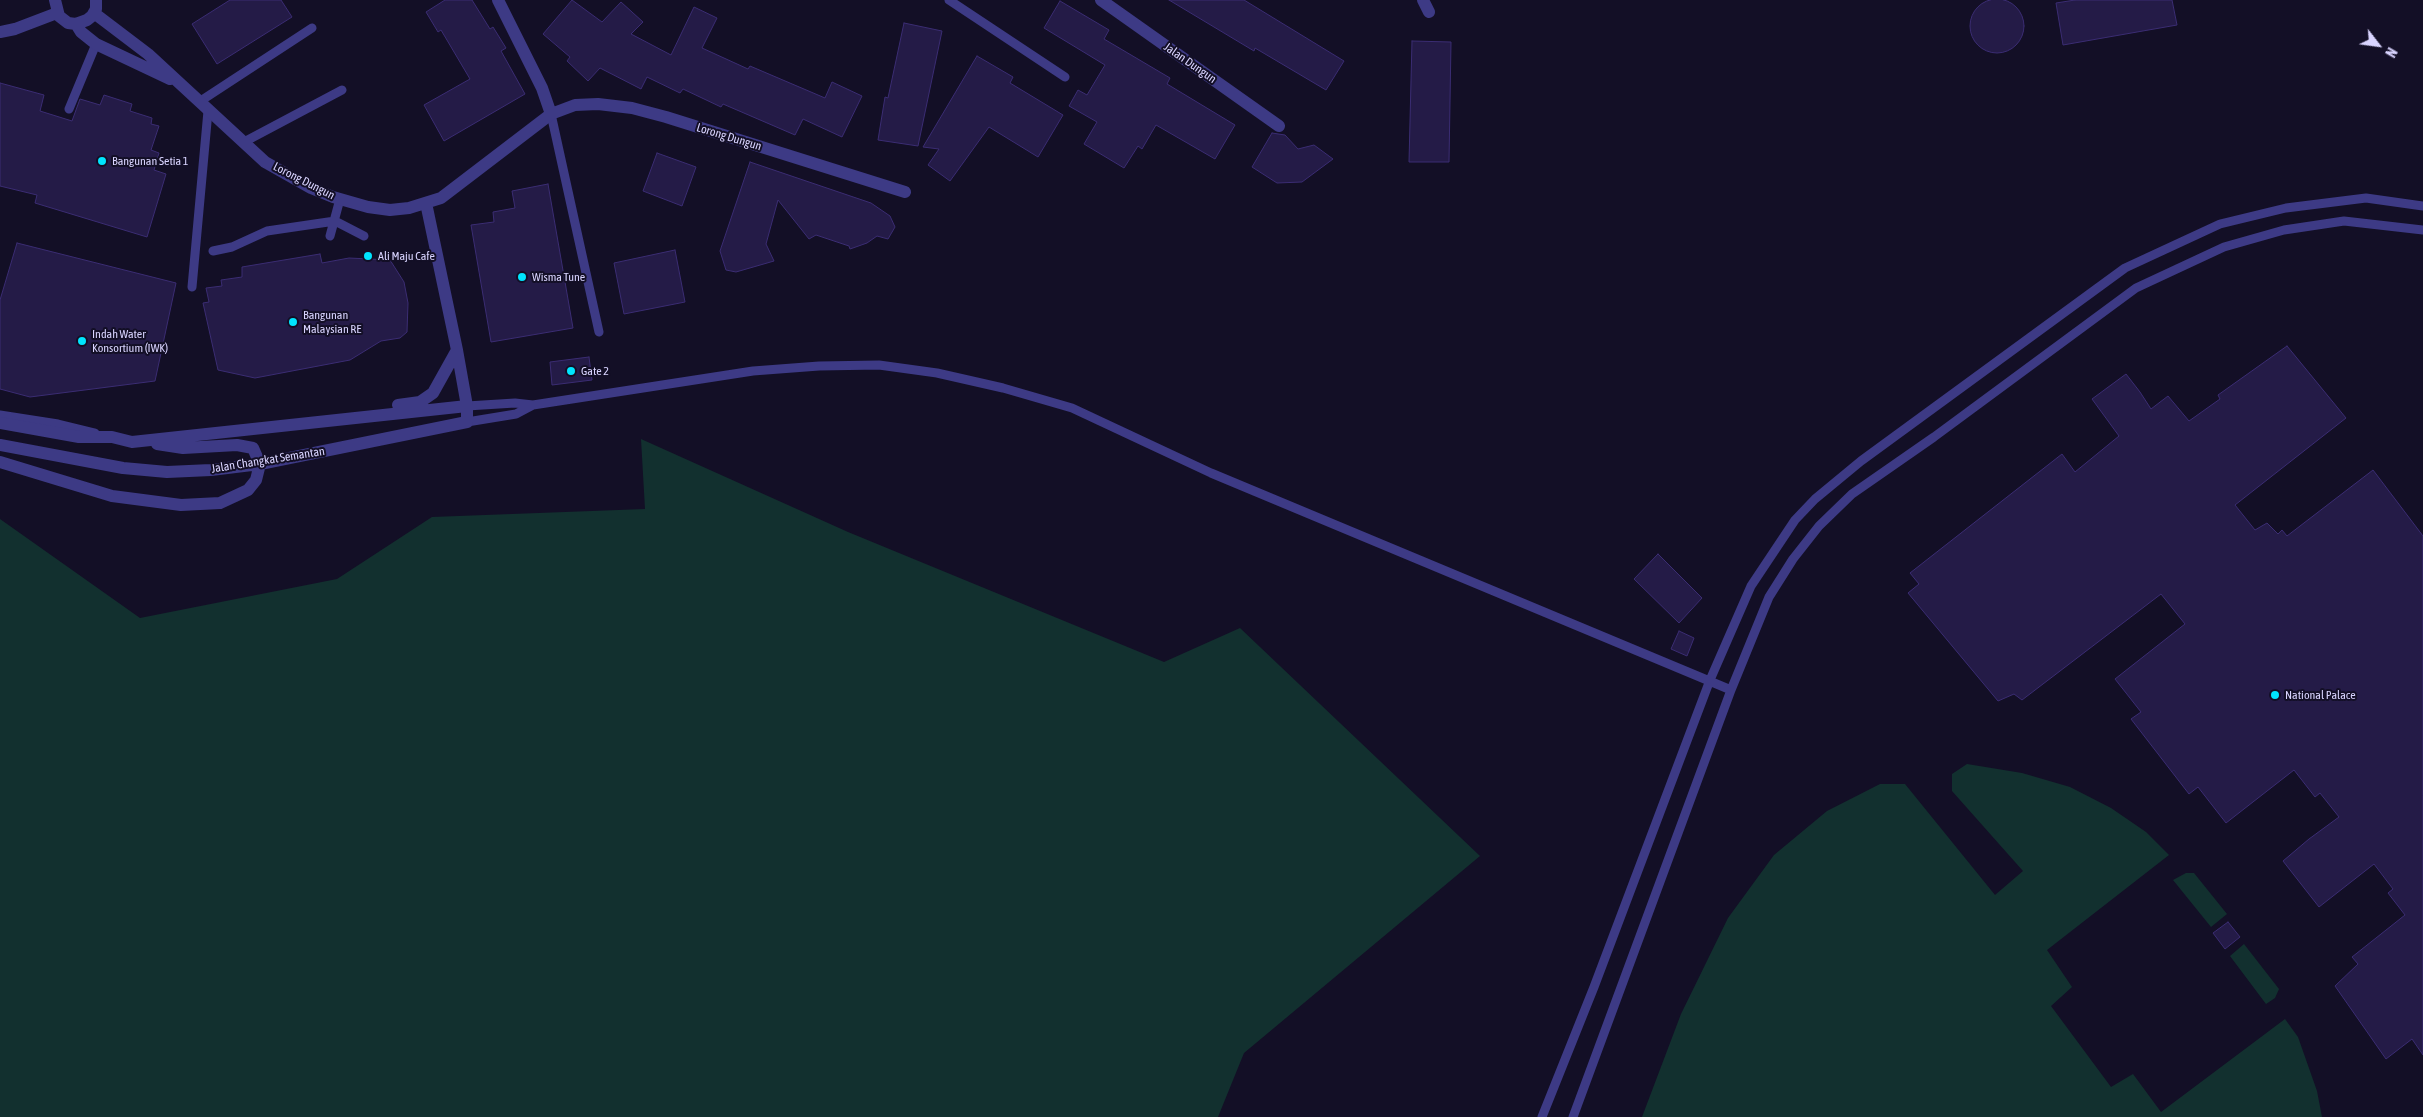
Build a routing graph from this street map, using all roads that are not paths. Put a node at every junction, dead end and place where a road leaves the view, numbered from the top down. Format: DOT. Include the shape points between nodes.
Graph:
graph roads {
  1 [pos="96,0"];
  2 [pos="498,0"];
  3 [pos="949,0"];
  4 [pos="1101,0"];
  5 [pos="1423,0"];
  6 [pos="56,6"];
  7 [pos="1429,12"];
  8 [pos="94,13"];
  9 [pos="76,24"];
  10 [pos="312,28"];
  11 [pos="0,32"];
  12 [pos="96,44"];
  13 [pos="1065,77"];
  14 [pos="176,82"];
  15 [pos="342,90"];
  16 [pos="204,106"];
  17 [pos="69,109"];
  18 [pos="551,114"];
  19 [pos="1279,126"];
  20 [pos="244,142"];
  21 [pos="905,192"];
  22 [pos="340,199"];
  23 [pos="426,203"];
  24 [pos="2423,206"];
  25 [pos="334,221"];
  26 [pos="2423,230"];
  27 [pos="330,236"];
  28 [pos="364,236"];
  29 [pos="213,251"];
  30 [pos="192,287"];
  31 [pos="599,332"];
  32 [pos="457,350"];
  33 [pos="533,405"];
  34 [pos="467,406"];
  35 [pos="0,415"];
  36 [pos="336,419"];
  37 [pos="466,422"];
  38 [pos="0,423"];
  39 [pos="112,438"];
  40 [pos="132,442"];
  41 [pos="0,445"];
  42 [pos="0,462"];
  43 [pos="260,464"];
  44 [pos="1710,680"];
  45 [pos="1731,690"];
  46 [pos="1542,1117"];
  47 [pos="1573,1117"];
  1 -- 8 [label="street"];
  2 -- 18 [label="street" via="542,88"];
  3 -- 13 [label="lane"];
  4 -- 19 [label="street, Jalan Dungun"];
  5 -- 7 [label="street"];
  6 -- 9 [label="street, Lorong Dungun" via="65,21"];
  6 -- 11 [label="street" via="14,29"];
  8 -- 9 [label="street"];
  8 -- 14 [label="street, Lorong Dungun" via="148,54"];
  9 -- 12 [label="street, Lorong Dungun"];
  10 -- 16 [label="lane"];
  12 -- 14 [label="street, Lorong Dungun"];
  12 -- 17 [label="lane"];
  14 -- 16 [label="street, Lorong Dungun"];
  15 -- 20 [label="lane"];
  16 -- 20 [label="street, Lorong Dungun"];
  16 -- 30 [label="lane"];
  18 -- 21 [label="street, Lorong Dungun" via="574,105 632,108"];
  18 -- 23 [label="street, Lorong Dungun" via="458,186 441,198"];
  18 -- 31 [label="lane"];
  20 -- 22 [label="street, Lorong Dungun" via="287,176"];
  22 -- 23 [label="street, Lorong Dungun" via="390,210"];
  22 -- 25 [label="lane"];
  23 -- 32 [label="street"];
  24 -- 44 [label="lane" via="2366,198 2286,208 2220,224 2125,268 1920,416 1815,499 1795,520 1751,586"];
  25 -- 27 [label="lane"];
  25 -- 28 [label="lane"];
  25 -- 29 [label="lane" via="266,231 232,247"];
  26 -- 45 [label="lane" via="2344,221 2284,230 2224,247 2136,288 1852,494 1793,559 1769,597"];
  32 -- 34 [label="street"];
  32 -- 36 [label="street, Jalan Changkat Semantan" via="433,393 420,402 353,412"];
  33 -- 34 [label="lane, Jalan Changkat Semantan"];
  33 -- 37 [label="lane, Jalan Changkat Semantan" via="516,414"];
  33 -- 44 [label="lane, Jalan Changkat Semantan" via="753,371 820,366 878,365 937,373 1003,388 1072,408 1210,473"];
  34 -- 36 [label="street, Jalan Changkat Semantan"];
  34 -- 37 [label="street"];
  35 -- 39 [label="lane" via="58,424"];
  36 -- 40 [label="street, Jalan Changkat Semantan"];
  37 -- 43 [label="street, Jalan Changkat Semantan"];
  38 -- 39 [label="street, Jalan Changkat Semantan" via="79,437"];
  39 -- 40 [label="street, Jalan Changkat Semantan"];
  40 -- 43 [label="street" via="183,448 237,445 253,448"];
  41 -- 43 [label="street, Jalan Changkat Semantan" via="123,468 167,472"];
  42 -- 43 [label="street" via="112,496 181,505 220,503 238,496 256,480"];
  44 -- 45 [label="lane, Jalan Changkat Semantan"];
  44 -- 46 [label="lane"];
  45 -- 47 [label="lane"];
}
